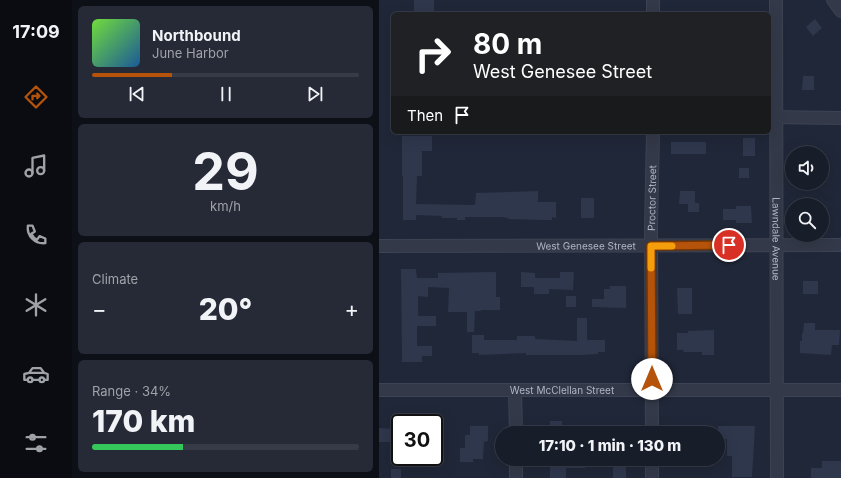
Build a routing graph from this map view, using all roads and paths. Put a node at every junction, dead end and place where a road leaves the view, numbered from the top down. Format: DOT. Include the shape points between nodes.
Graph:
graph roads {
  1 [pos="653,0"];
  2 [pos="776,0"];
  3 [pos="833,0"];
  4 [pos="841,11"];
  5 [pos="653,12"];
  6 [pos="773,117"];
  7 [pos="841,118"];
  8 [pos="653,134"];
  9 [pos="777,245"];
  10 [pos="841,245"];
  11 [pos="379,246"];
  12 [pos="651,246"];
  13 [pos="379,390"];
  14 [pos="515,390"];
  15 [pos="652,390"];
  16 [pos="777,390"];
  17 [pos="841,390"];
  18 [pos="515,426"];
  19 [pos="652,426"];
  20 [pos="516,466"];
  21 [pos="652,466"];
  22 [pos="516,478"];
  23 [pos="652,478"];
  24 [pos="777,478"];
  1 -- 5 [label="street"];
  2 -- 6 [label="street, Lawndale Avenue"];
  3 -- 4 [label="street"];
  6 -- 7 [label="street"];
  6 -- 9 [label="street, Lawndale Avenue"];
  8 -- 12 [label="street, Proctor Street"];
  9 -- 10 [label="street, West Genesee Street"];
  9 -- 12 [label="street, West Genesee Street"];
  9 -- 16 [label="street, Lawndale Avenue"];
  11 -- 12 [label="street, West Genesee Street"];
  12 -- 15 [label="street, Proctor Street"];
  13 -- 14 [label="street, West McClellan Street"];
  14 -- 15 [label="street, West McClellan Street"];
  14 -- 18 [label="street"];
  15 -- 16 [label="street, West McClellan Street"];
  15 -- 19 [label="street, Proctor Street"];
  16 -- 17 [label="street, West McClellan Street"];
  16 -- 24 [label="street, Lawndale Avenue"];
  20 -- 22 [label="street"];
  21 -- 23 [label="street"];
}
